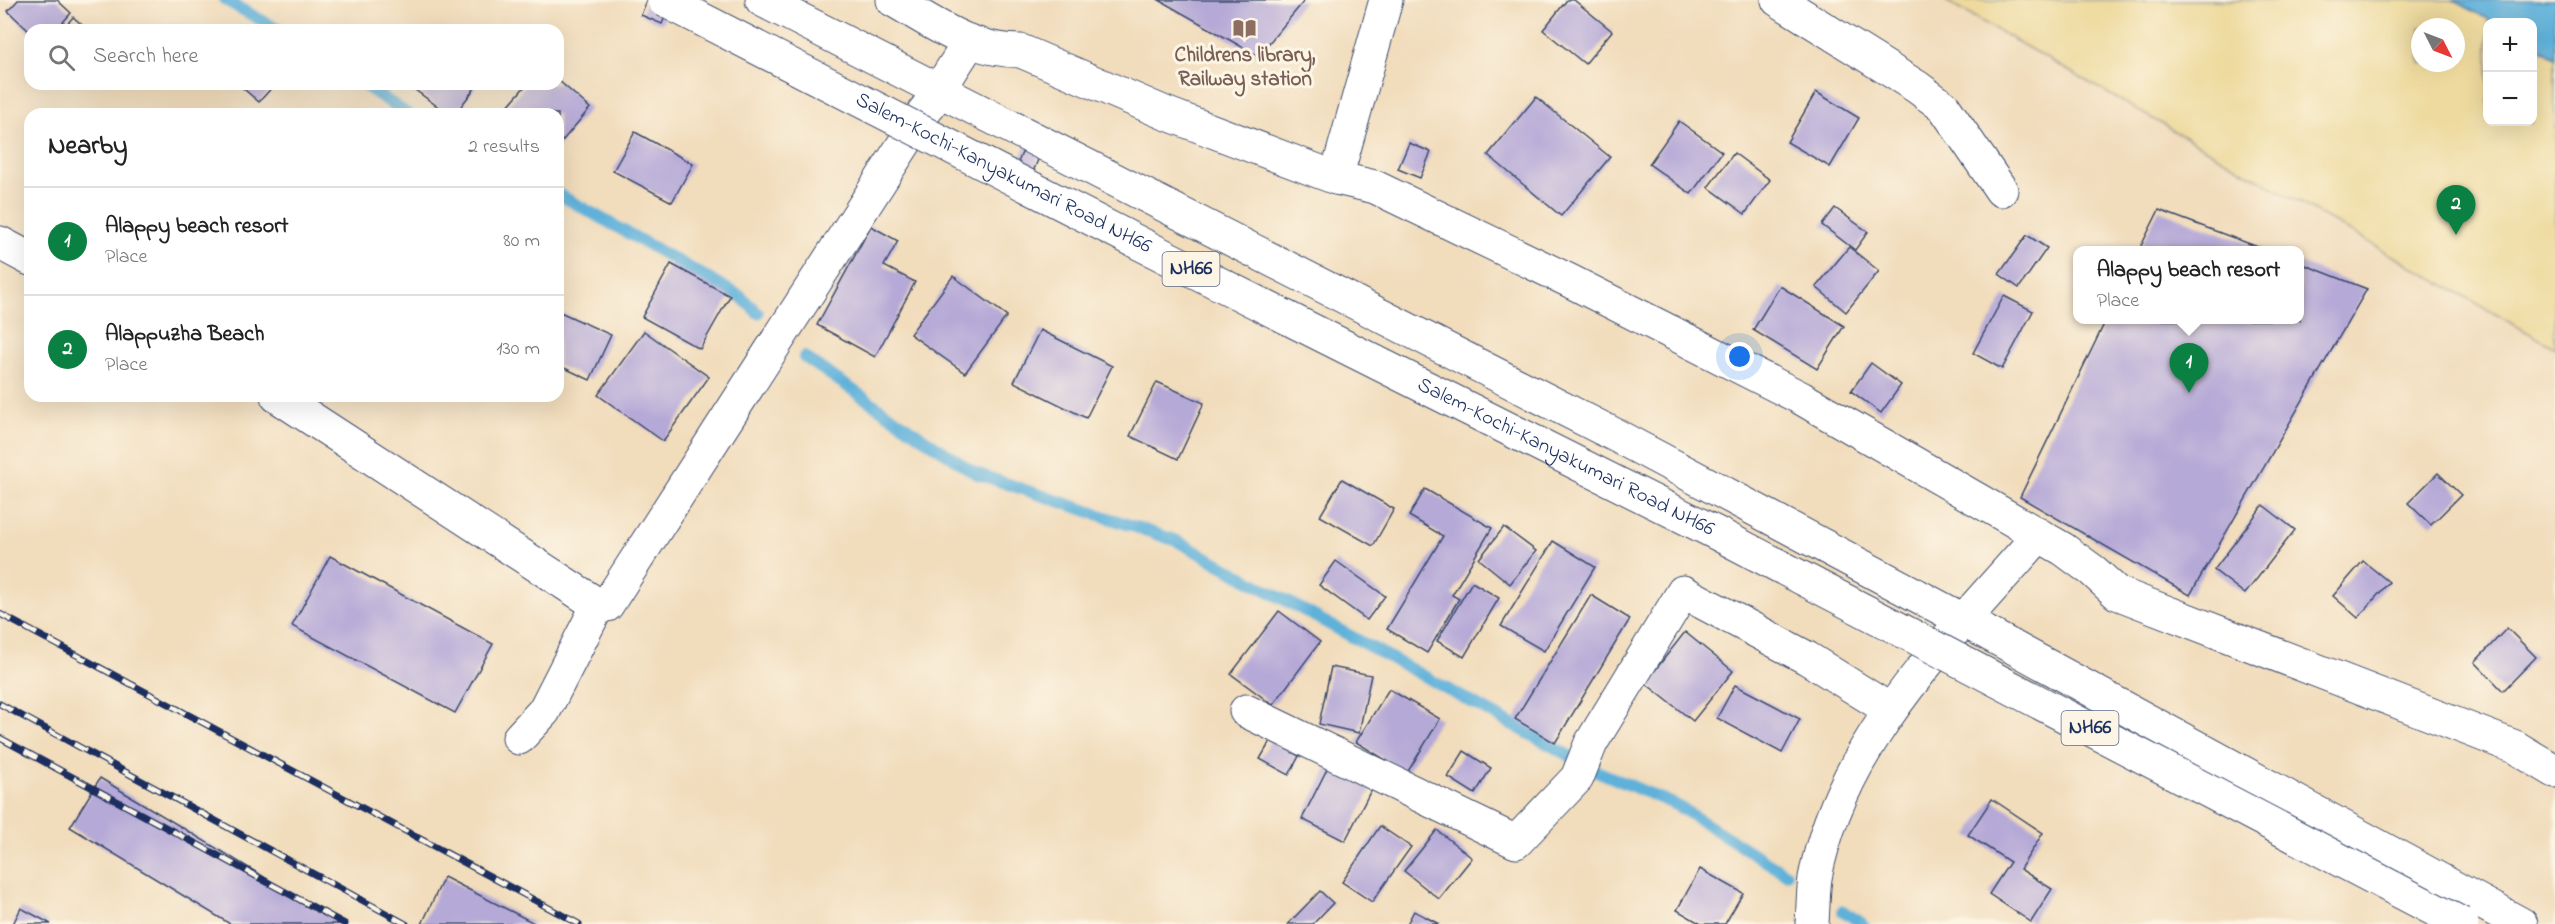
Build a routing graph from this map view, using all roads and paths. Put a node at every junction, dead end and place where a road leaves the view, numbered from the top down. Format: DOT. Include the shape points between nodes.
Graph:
graph roads {
  1 [pos="664,0"];
  2 [pos="762,0"];
  3 [pos="893,0"];
  4 [pos="1386,0"];
  5 [pos="1778,0"];
  6 [pos="969,43"];
  7 [pos="939,90"];
  8 [pos="1336,178"];
  9 [pos="2001,190"];
  10 [pos="0,243"];
  11 [pos="24,256"];
  12 [pos="286,402"];
  13 [pos="2040,535"];
  14 [pos="598,605"];
  15 [pos="1965,621"];
  16 [pos="1890,710"];
  17 [pos="1245,711"];
  18 [pos="519,738"];
  19 [pos="2555,771"];
  20 [pos="1812,924"];
  21 [pos="2462,924"];
  22 [pos="2521,924"];
  1 -- 21 [label="main road, Salem-Kochi-Kanyakumari Road NH66 / NH66, bridge" via="1708,529"];
  2 -- 7 [label="main road"];
  3 -- 6 [label="main road"];
  4 -- 8 [label="main road"];
  5 -- 9 [label="main road" via="1944,107"];
  6 -- 7 [label="main road"];
  6 -- 8 [label="main road" via="1021,51"];
  7 -- 14 [label="main road" via="607,604"];
  7 -- 15 [label="main road" via="1617,436"];
  8 -- 13 [label="main road" via="1375,187 1791,393"];
  10 -- 11 [label="main road"];
  12 -- 14 [label="main road"];
  13 -- 15 [label="main road"];
  13 -- 19 [label="main road" via="2093,571 2117,593 2516,747"];
  14 -- 18 [label="main road" via="544,711"];
  15 -- 16 [label="main road"];
  15 -- 22 [label="main road"];
  16 -- 17 [label="main road" via="1807,658 1683,592 1591,743 1577,778 1516,842"];
  16 -- 20 [label="main road" via="1854,767 1826,838 1815,879"];
}
